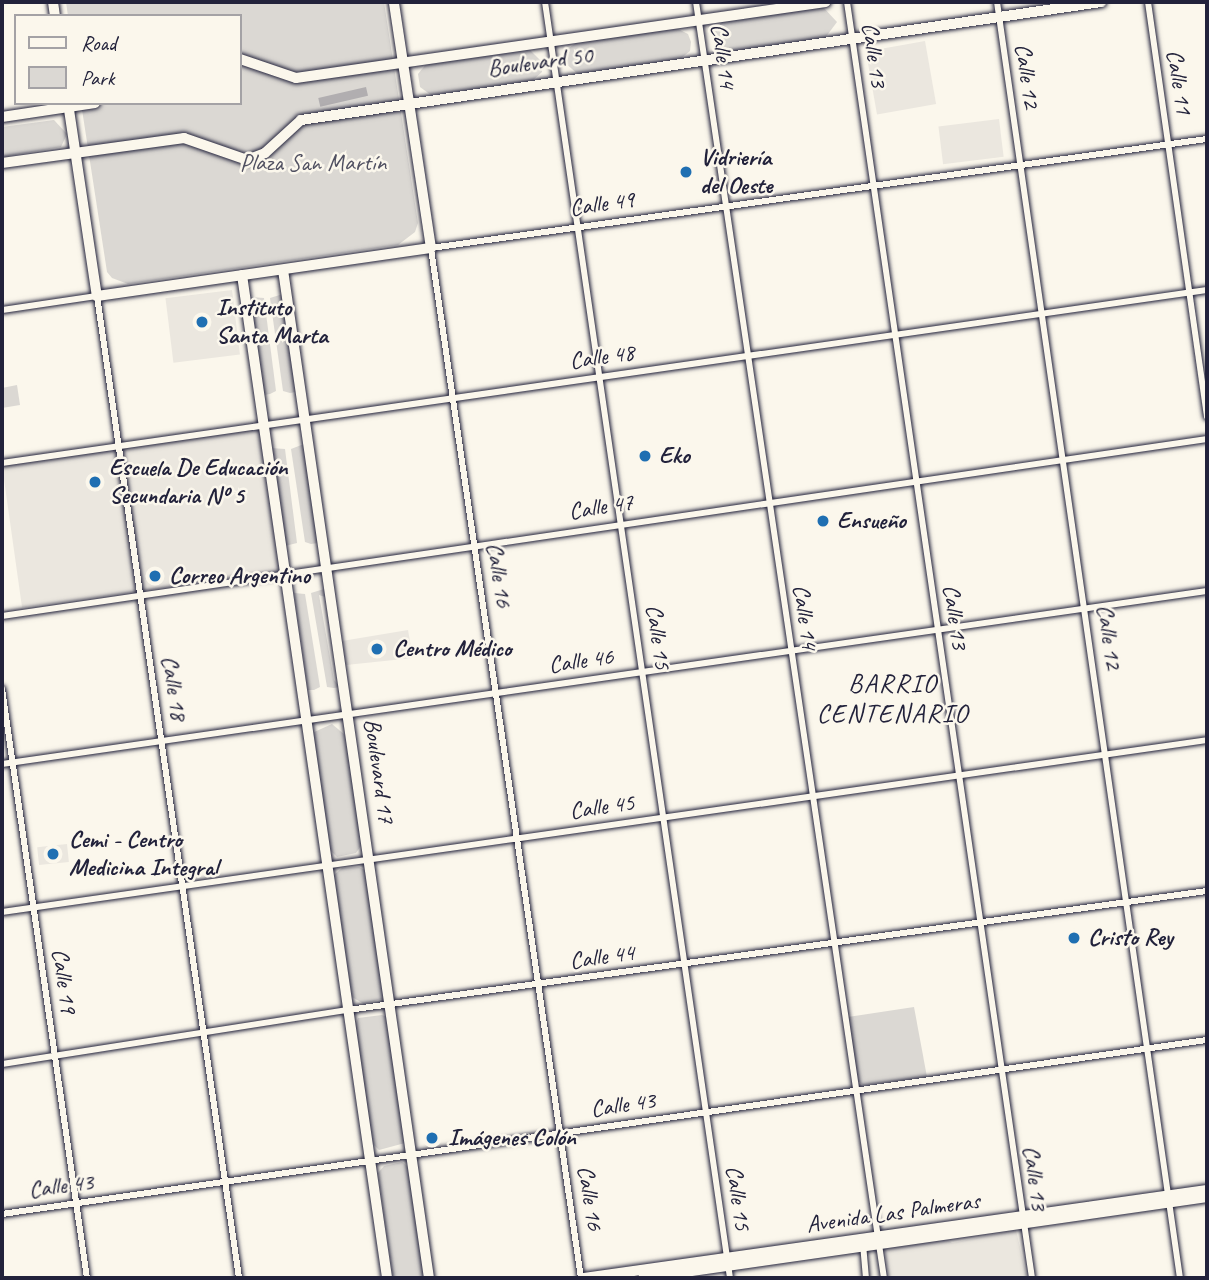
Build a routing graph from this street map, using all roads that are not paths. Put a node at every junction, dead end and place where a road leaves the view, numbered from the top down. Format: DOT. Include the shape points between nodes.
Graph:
graph roads {
  1 [pos="394,2"];
  2 [pos="545,2"];
  3 [pos="696,2"];
  4 [pos="826,2"];
  5 [pos="847,2"];
  6 [pos="997,2"];
  7 [pos="1101,2"];
  8 [pos="1147,2"];
  9 [pos="999,16"];
  10 [pos="698,19"];
  11 [pos="852,38"];
  12 [pos="552,42"];
  13 [pos="242,59"];
  14 [pos="704,59"];
  15 [pos="403,61"];
  16 [pos="556,81"];
  17 [pos="410,101"];
  18 [pos="69,105"];
  19 [pos="2,117"];
  20 [pos="1207,139"];
  21 [pos="1170,145"];
  22 [pos="76,153"];
  23 [pos="2,163"];
  24 [pos="1021,166"];
  25 [pos="874,186"];
  26 [pos="726,208"];
  27 [pos="578,228"];
  28 [pos="431,248"];
  29 [pos="283,270"];
  30 [pos="242,275"];
  31 [pos="1207,290"];
  32 [pos="1189,293"];
  33 [pos="97,296"];
  34 [pos="2,310"];
  35 [pos="1042,313"];
  36 [pos="893,335"];
  37 [pos="746,354"];
  38 [pos="599,377"];
  39 [pos="453,397"];
  40 [pos="1207,417"];
  41 [pos="306,420"];
  42 [pos="265,425"];
  43 [pos="1207,439"];
  44 [pos="119,446"];
  45 [pos="1064,461"];
  46 [pos="2,463"];
  47 [pos="916,481"];
  48 [pos="768,502"];
  49 [pos="622,523"];
  50 [pos="473,547"];
  51 [pos="328,567"];
  52 [pos="285,571"];
  53 [pos="1207,591"];
  54 [pos="138,593"];
  55 [pos="1085,607"];
  56 [pos="2,616"];
  57 [pos="937,629"];
  58 [pos="790,652"];
  59 [pos="643,672"];
  60 [pos="2,689"];
  61 [pos="496,693"];
  62 [pos="350,713"];
  63 [pos="308,720"];
  64 [pos="1207,740"];
  65 [pos="161,741"];
  66 [pos="1107,755"];
  67 [pos="13,763"];
  68 [pos="2,764"];
  69 [pos="958,776"];
  70 [pos="812,798"];
  71 [pos="664,817"];
  72 [pos="516,838"];
  73 [pos="370,859"];
  74 [pos="326,864"];
  75 [pos="182,886"];
  76 [pos="1207,891"];
  77 [pos="1126,902"];
  78 [pos="34,908"];
  79 [pos="2,912"];
  80 [pos="978,925"];
  81 [pos="834,946"];
  82 [pos="684,965"];
  83 [pos="538,986"];
  84 [pos="391,1004"];
  85 [pos="348,1010"];
  86 [pos="204,1035"];
  87 [pos="1207,1040"];
  88 [pos="1148,1049"];
  89 [pos="55,1056"];
  90 [pos="2,1064"];
  91 [pos="1001,1071"];
  92 [pos="854,1092"];
  93 [pos="707,1112"];
  94 [pos="559,1134"];
  95 [pos="412,1154"];
  96 [pos="369,1158"];
  97 [pos="225,1182"];
  98 [pos="1207,1189"];
  99 [pos="1207,1197"];
  100 [pos="1168,1199"];
  101 [pos="76,1203"];
  102 [pos="2,1214"];
  103 [pos="1021,1220"];
  104 [pos="879,1240"];
  105 [pos="863,1242"];
  106 [pos="727,1262"];
  107 [pos="87,1278"];
  108 [pos="239,1278"];
  109 [pos="387,1278"];
  110 [pos="429,1278"];
  111 [pos="583,1278"];
  112 [pos="643,1278"];
  113 [pos="730,1278"];
  114 [pos="866,1278"];
  115 [pos="884,1278"];
  116 [pos="1032,1278"];
  117 [pos="1180,1278"];
  1 -- 15 [label="main road, Calle 16"];
  2 -- 12 [label="street, Calle 15"];
  3 -- 10 [label="street, Calle 14"];
  4 -- 10 [label="main road, Boulevard 50"];
  5 -- 11 [label="street, Calle 13"];
  6 -- 9 [label="street, Calle 12"];
  7 -- 9 [label="main road, Boulevard 50"];
  8 -- 21 [label="street, Calle 11"];
  9 -- 11 [label="main road, Boulevard 50"];
  9 -- 24 [label="street, Calle 12"];
  10 -- 12 [label="main road, Boulevard 50"];
  10 -- 14 [label="street, Calle 14"];
  11 -- 14 [label="main road, Boulevard 50"];
  11 -- 25 [label="street, Calle 13"];
  12 -- 15 [label="main road, Boulevard 50"];
  12 -- 16 [label="street, Calle 15"];
  13 -- 15 [label="main road, Boulevard 50" via="263,64 288,78"];
  14 -- 16 [label="main road, Boulevard 50"];
  14 -- 26 [label="street, Calle 14"];
  15 -- 17 [label="main road, Calle 16"];
  16 -- 17 [label="main road, Boulevard 50"];
  16 -- 27 [label="street, Calle 15"];
  17 -- 22 [label="main road, Boulevard 50" via="301,120 265,153 247,160 184,138"];
  17 -- 28 [label="main road, Calle 16"];
  18 -- 19 [label="main road"];
  18 -- 22 [label="main road, Calle 18"];
  20 -- 21 [label="street, Calle 49"];
  21 -- 24 [label="street, Calle 49"];
  21 -- 32 [label="street, Calle 11"];
  22 -- 23 [label="main road, Boulevard 50"];
  22 -- 33 [label="main road, Calle 18"];
  24 -- 25 [label="street, Calle 49"];
  24 -- 35 [label="street, Calle 12"];
  25 -- 26 [label="street, Calle 49"];
  25 -- 36 [label="street, Calle 13"];
  26 -- 27 [label="street, Calle 49"];
  26 -- 37 [label="street, Calle 14"];
  27 -- 28 [label="street, Calle 49"];
  27 -- 38 [label="street, Calle 15"];
  28 -- 29 [label="main road, Calle 49"];
  28 -- 39 [label="street, Calle 16"];
  29 -- 30 [label="main road, Calle 49"];
  29 -- 41 [label="main road, Boulevard 17"];
  30 -- 33 [label="main road, Calle 49"];
  30 -- 42 [label="main road"];
  31 -- 32 [label="street, Calle 48"];
  32 -- 35 [label="street, Calle 48"];
  32 -- 40 [label="street, Calle 11"];
  33 -- 34 [label="street, Calle 49"];
  33 -- 44 [label="street, Calle 18"];
  35 -- 36 [label="street, Calle 48"];
  35 -- 45 [label="street, Calle 12"];
  36 -- 37 [label="street, Calle 48"];
  36 -- 47 [label="street, Calle 13"];
  37 -- 38 [label="street, Calle 48"];
  37 -- 48 [label="street, Calle 14"];
  38 -- 39 [label="street, Calle 48"];
  38 -- 49 [label="street, Calle 15"];
  39 -- 41 [label="street, Calle 48"];
  39 -- 50 [label="street, Calle 16"];
  41 -- 42 [label="street, Calle 48"];
  41 -- 51 [label="main road, Boulevard 17"];
  42 -- 44 [label="street, Calle 48"];
  42 -- 52 [label="main road"];
  43 -- 45 [label="street, Calle 47"];
  44 -- 46 [label="street, Calle 48"];
  44 -- 54 [label="street, Calle 18"];
  45 -- 47 [label="street, Calle 47"];
  45 -- 55 [label="street, Calle 12"];
  47 -- 48 [label="street, Calle 47"];
  47 -- 57 [label="street, Calle 13"];
  48 -- 49 [label="street, Calle 47"];
  48 -- 58 [label="street, Calle 14"];
  49 -- 50 [label="street, Calle 47"];
  49 -- 59 [label="street, Calle 15"];
  50 -- 51 [label="street, Calle 47"];
  50 -- 61 [label="street, Calle 16"];
  51 -- 52 [label="street, Calle 47"];
  51 -- 62 [label="main road, Boulevard 17"];
  52 -- 54 [label="street, Calle 47"];
  52 -- 63 [label="main road"];
  53 -- 55 [label="street, Calle 46"];
  54 -- 56 [label="street, Calle 47"];
  54 -- 65 [label="street, Calle 18"];
  55 -- 57 [label="street, Calle 46"];
  55 -- 66 [label="street, Calle 12"];
  57 -- 58 [label="street, Calle 46"];
  57 -- 69 [label="street, Calle 13"];
  58 -- 59 [label="street, Calle 46"];
  58 -- 70 [label="street, Calle 14"];
  59 -- 61 [label="street, Calle 46"];
  59 -- 71 [label="street, Calle 15"];
  60 -- 67 [label="street, Calle 19"];
  61 -- 62 [label="street, Calle 46"];
  61 -- 72 [label="street, Calle 16"];
  62 -- 63 [label="street, Calle 46"];
  62 -- 73 [label="main road, Boulevard 17"];
  63 -- 65 [label="street, Calle 46"];
  63 -- 74 [label="main road"];
  64 -- 66 [label="street, Calle 45"];
  65 -- 67 [label="street, Calle 46"];
  65 -- 75 [label="street, Calle 18"];
  66 -- 69 [label="street, Calle 45"];
  66 -- 77 [label="street, Calle 12"];
  67 -- 68 [label="street, Calle 46"];
  67 -- 78 [label="street, Calle 19"];
  69 -- 70 [label="street, Calle 45"];
  69 -- 80 [label="street, Calle 13"];
  70 -- 71 [label="street, Calle 45"];
  70 -- 81 [label="street, Calle 14"];
  71 -- 72 [label="street, Calle 45"];
  71 -- 82 [label="street, Calle 15"];
  72 -- 73 [label="street, Calle 45"];
  72 -- 83 [label="street, Calle 16"];
  73 -- 74 [label="street, Calle 45"];
  73 -- 84 [label="main road, Boulevard 17"];
  74 -- 75 [label="street, Calle 45"];
  74 -- 85 [label="main road"];
  75 -- 78 [label="street, Calle 45"];
  75 -- 86 [label="street, Calle 18"];
  76 -- 77 [label="street, Calle 44"];
  77 -- 80 [label="street, Calle 44"];
  77 -- 88 [label="street, Calle 12"];
  78 -- 79 [label="street, Calle 45"];
  78 -- 89 [label="street, Calle 19"];
  80 -- 81 [label="street, Calle 44"];
  80 -- 91 [label="street, Calle 13"];
  81 -- 82 [label="street, Calle 44"];
  81 -- 92 [label="street, Calle 14"];
  82 -- 83 [label="street, Calle 44"];
  82 -- 93 [label="street, Calle 15"];
  83 -- 84 [label="street, Calle 44"];
  83 -- 94 [label="street, Calle 16"];
  84 -- 85 [label="street, Calle 44"];
  84 -- 95 [label="main road, Boulevard 17"];
  85 -- 86 [label="street, Calle 44"];
  85 -- 96 [label="main road"];
  86 -- 89 [label="street, Calle 44"];
  86 -- 97 [label="street, Calle 18"];
  87 -- 88 [label="street, Calle 43"];
  88 -- 91 [label="street, Calle 43"];
  88 -- 100 [label="street, Calle 12"];
  89 -- 90 [label="street, Calle 44"];
  89 -- 101 [label="street, Calle 19"];
  91 -- 92 [label="street, Calle 43"];
  91 -- 103 [label="street, Calle 13"];
  92 -- 93 [label="street, Calle 43"];
  92 -- 104 [label="street, Calle 14"];
  93 -- 94 [label="street, Calle 43"];
  93 -- 106 [label="street, Calle 15"];
  94 -- 95 [label="street, Calle 43"];
  94 -- 111 [label="street, Calle 16"];
  95 -- 96 [label="street, Calle 43"];
  95 -- 110 [label="main road, Boulevard 17"];
  96 -- 97 [label="street, Calle 43"];
  96 -- 109 [label="main road"];
  97 -- 101 [label="street, Calle 43"];
  97 -- 108 [label="street, Calle 18"];
  98 -- 100 [label="main road, Avenida Las Palmeras"];
  99 -- 100 [label="main road, Avenida Las Palmeras"];
  100 -- 103 [label="main road, Avenida Las Palmeras"];
  100 -- 117 [label="street, Calle 12"];
  101 -- 102 [label="street, Calle 43"];
  101 -- 107 [label="street, Calle 19"];
  103 -- 104 [label="main road, Avenida Las Palmeras"];
  103 -- 116 [label="street, Calle 13"];
  104 -- 105 [label="main road, Avenida Las Palmeras"];
  104 -- 115 [label="street, Calle 14"];
  105 -- 106 [label="main road, Avenida Las Palmeras"];
  105 -- 114 [label="street"];
  106 -- 111 [label="main road, Avenida Las Palmeras"];
  106 -- 112 [label="main road, Avenida Las Palmeras"];
  106 -- 113 [label="street, Calle 15"];
}
